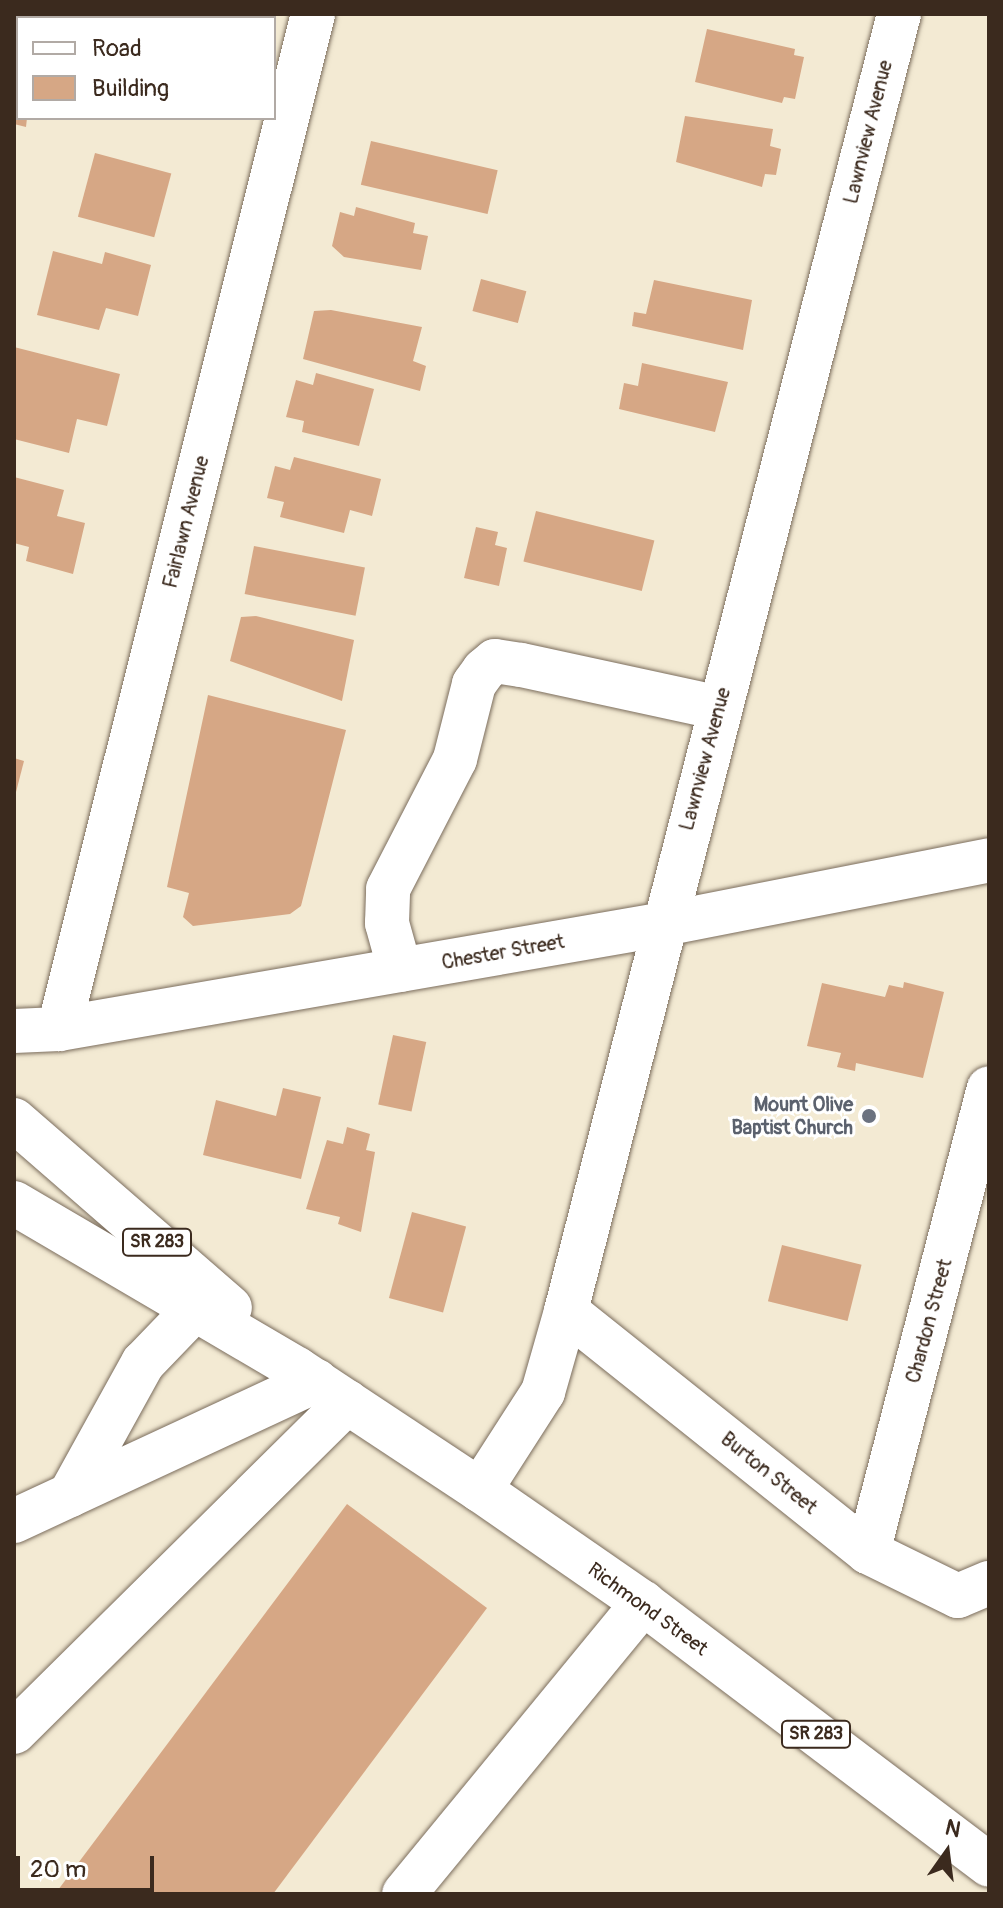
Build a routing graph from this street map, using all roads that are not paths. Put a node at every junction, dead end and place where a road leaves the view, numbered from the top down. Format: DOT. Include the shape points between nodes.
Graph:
graph roads {
  1 [pos="313,14"];
  2 [pos="899,14"];
  3 [pos="720,708"];
  4 [pos="989,860"];
  5 [pos="659,925"];
  6 [pos="400,970"];
  7 [pos="59,1029"];
  8 [pos="14,1031"];
  9 [pos="989,1089"];
  10 [pos="14,1120"];
  11 [pos="14,1203"];
  12 [pos="195,1309"];
  13 [pos="566,1311"];
  14 [pos="320,1384"];
  15 [pos="480,1490"];
  16 [pos="70,1495"];
  17 [pos="15,1519"];
  18 [pos="868,1552"];
  19 [pos="989,1583"];
  20 [pos="643,1603"];
  21 [pos="14,1732"];
  22 [pos="989,1865"];
  23 [pos="404,1894"];
  1 -- 7 [label="street, Fairlawn Avenue"];
  2 -- 3 [label="street, Lawnview Avenue"];
  3 -- 5 [label="street, Lawnview Avenue"];
  3 -- 6 [label="street" via="521,665 495,661 484,670 474,684 455,759 388,889 387,923"];
  4 -- 5 [label="street, Chester Street"];
  5 -- 6 [label="street, Chester Street"];
  5 -- 13 [label="street, Lawnview Avenue"];
  6 -- 7 [label="street, Chester Street"];
  7 -- 8 [label="street, Chester Street"];
  9 -- 18 [label="street, Chardon Street"];
  10 -- 14 [label="street, Richmond Street / SR 283"];
  11 -- 12 [label="street, Richmond Street / SR 283"];
  12 -- 14 [label="street, Richmond Street / SR 283"];
  12 -- 16 [label="street" via="143,1363"];
  13 -- 15 [label="street, Lawnview Avenue" via="543,1392"];
  13 -- 18 [label="street, Burton Street"];
  14 -- 15 [label="street, Richmond Street / SR 283"];
  14 -- 16 [label="street"];
  14 -- 21 [label="street"];
  15 -- 20 [label="street, Richmond Street / SR 283"];
  16 -- 17 [label="street"];
  18 -- 19 [label="street, Burton Street" via="958,1596"];
  20 -- 22 [label="street, Richmond Street / SR 283"];
  20 -- 23 [label="street"];
}
